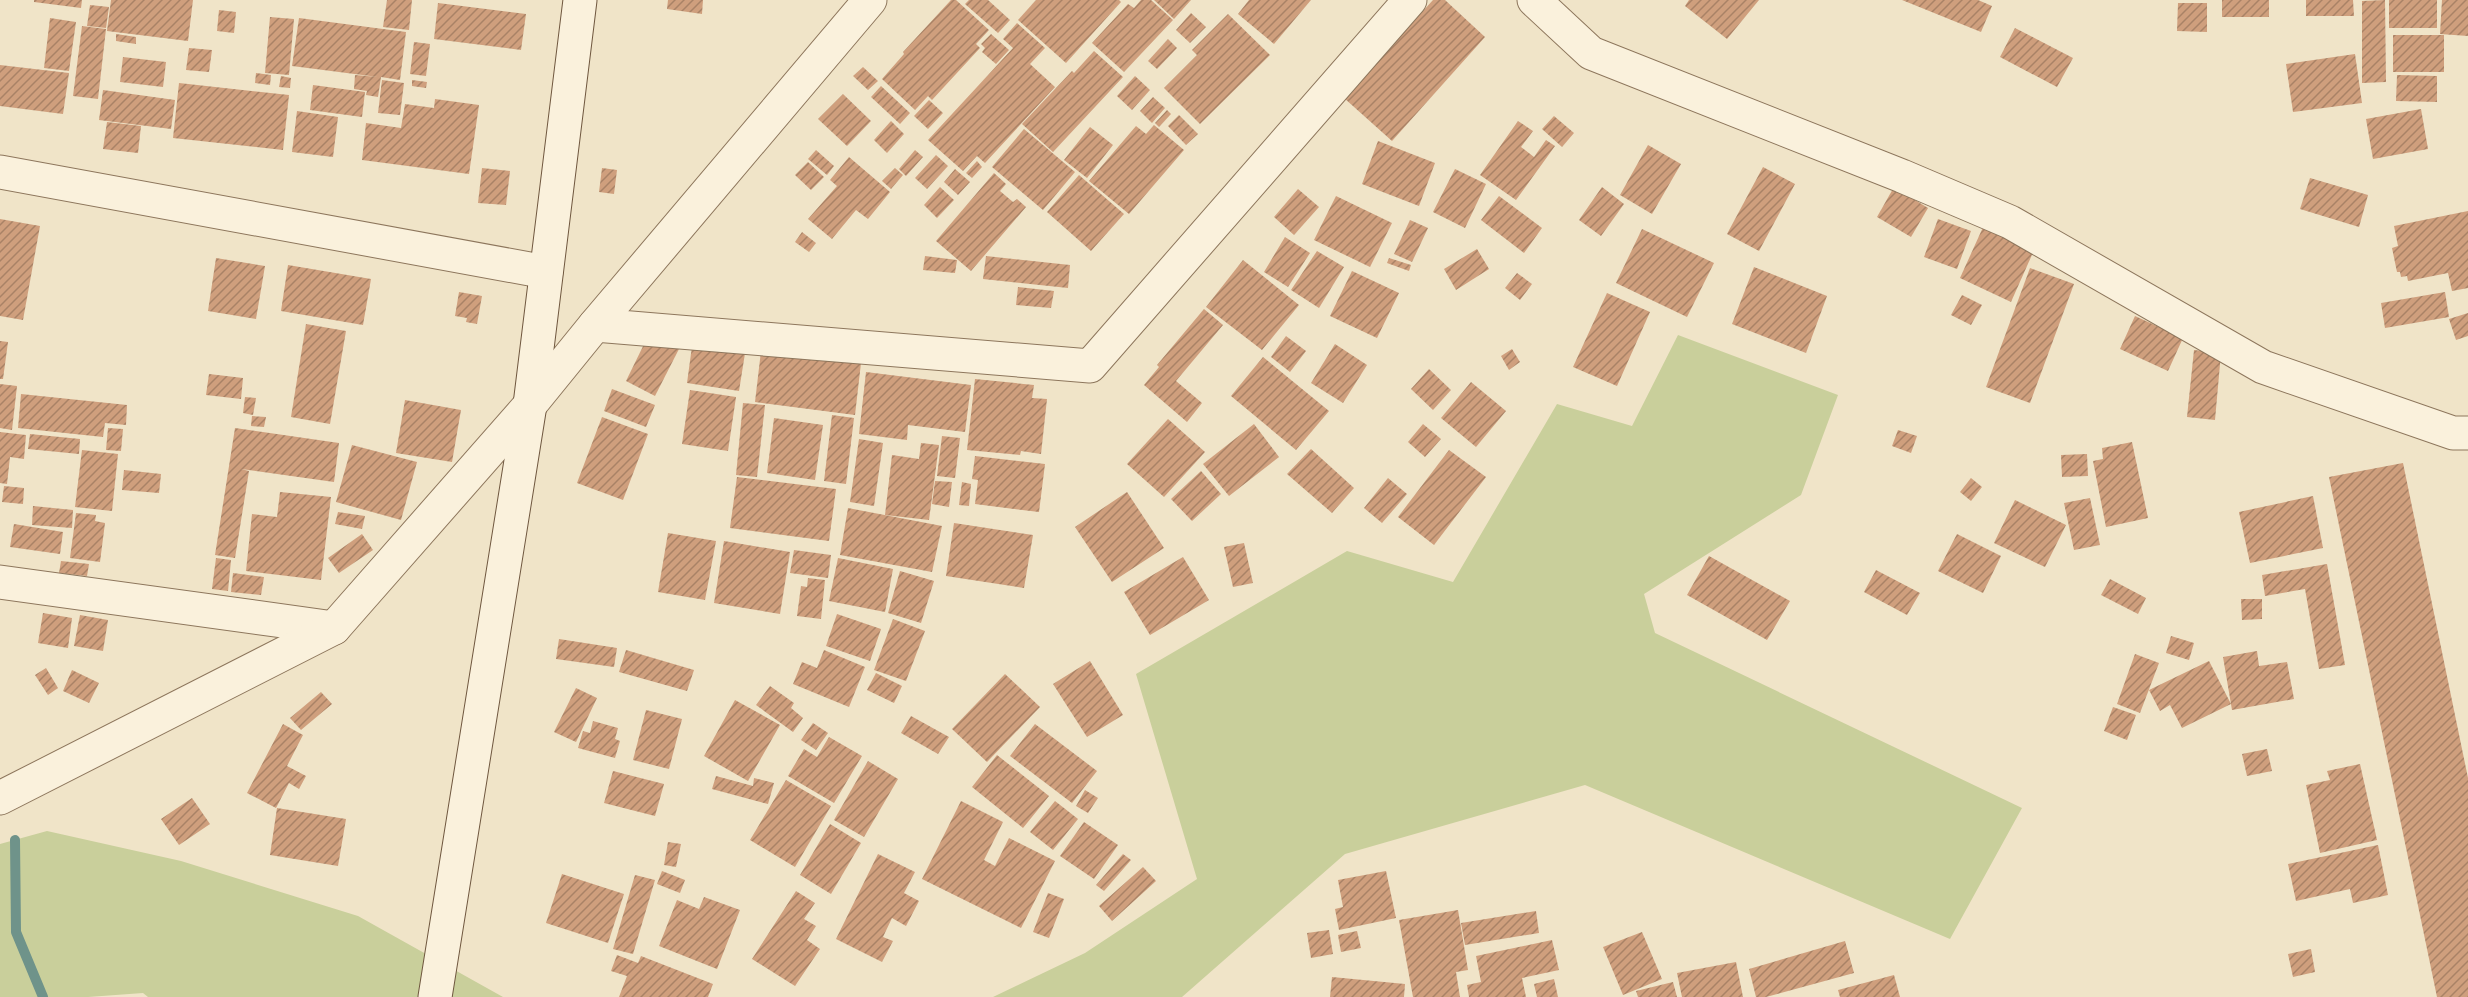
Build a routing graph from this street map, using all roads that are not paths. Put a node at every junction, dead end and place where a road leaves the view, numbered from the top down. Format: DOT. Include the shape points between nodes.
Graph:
graph roads {
  1 [pos="580,0"];
  2 [pos="870,0"];
  3 [pos="1410,0"];
  4 [pos="1534,0"];
  5 [pos="0,172"];
  6 [pos="546,272"];
  7 [pos="595,325"];
  8 [pos="530,405"];
  9 [pos="2468,433"];
  10 [pos="0,582"];
  11 [pos="334,628"];
  12 [pos="0,798"];
  13 [pos="435,997"];
  1 -- 6 [label="street"];
  2 -- 7 [label="street"];
  3 -- 7 [label="street" via="1090,366"];
  4 -- 9 [label="street" via="1591,53 2010,222 2263,367 2453,433"];
  5 -- 6 [label="street"];
  6 -- 8 [label="street"];
  7 -- 8 [label="street"];
  8 -- 11 [label="street"];
  8 -- 13 [label="street"];
  10 -- 11 [label="street"];
  11 -- 12 [label="street"];
}
